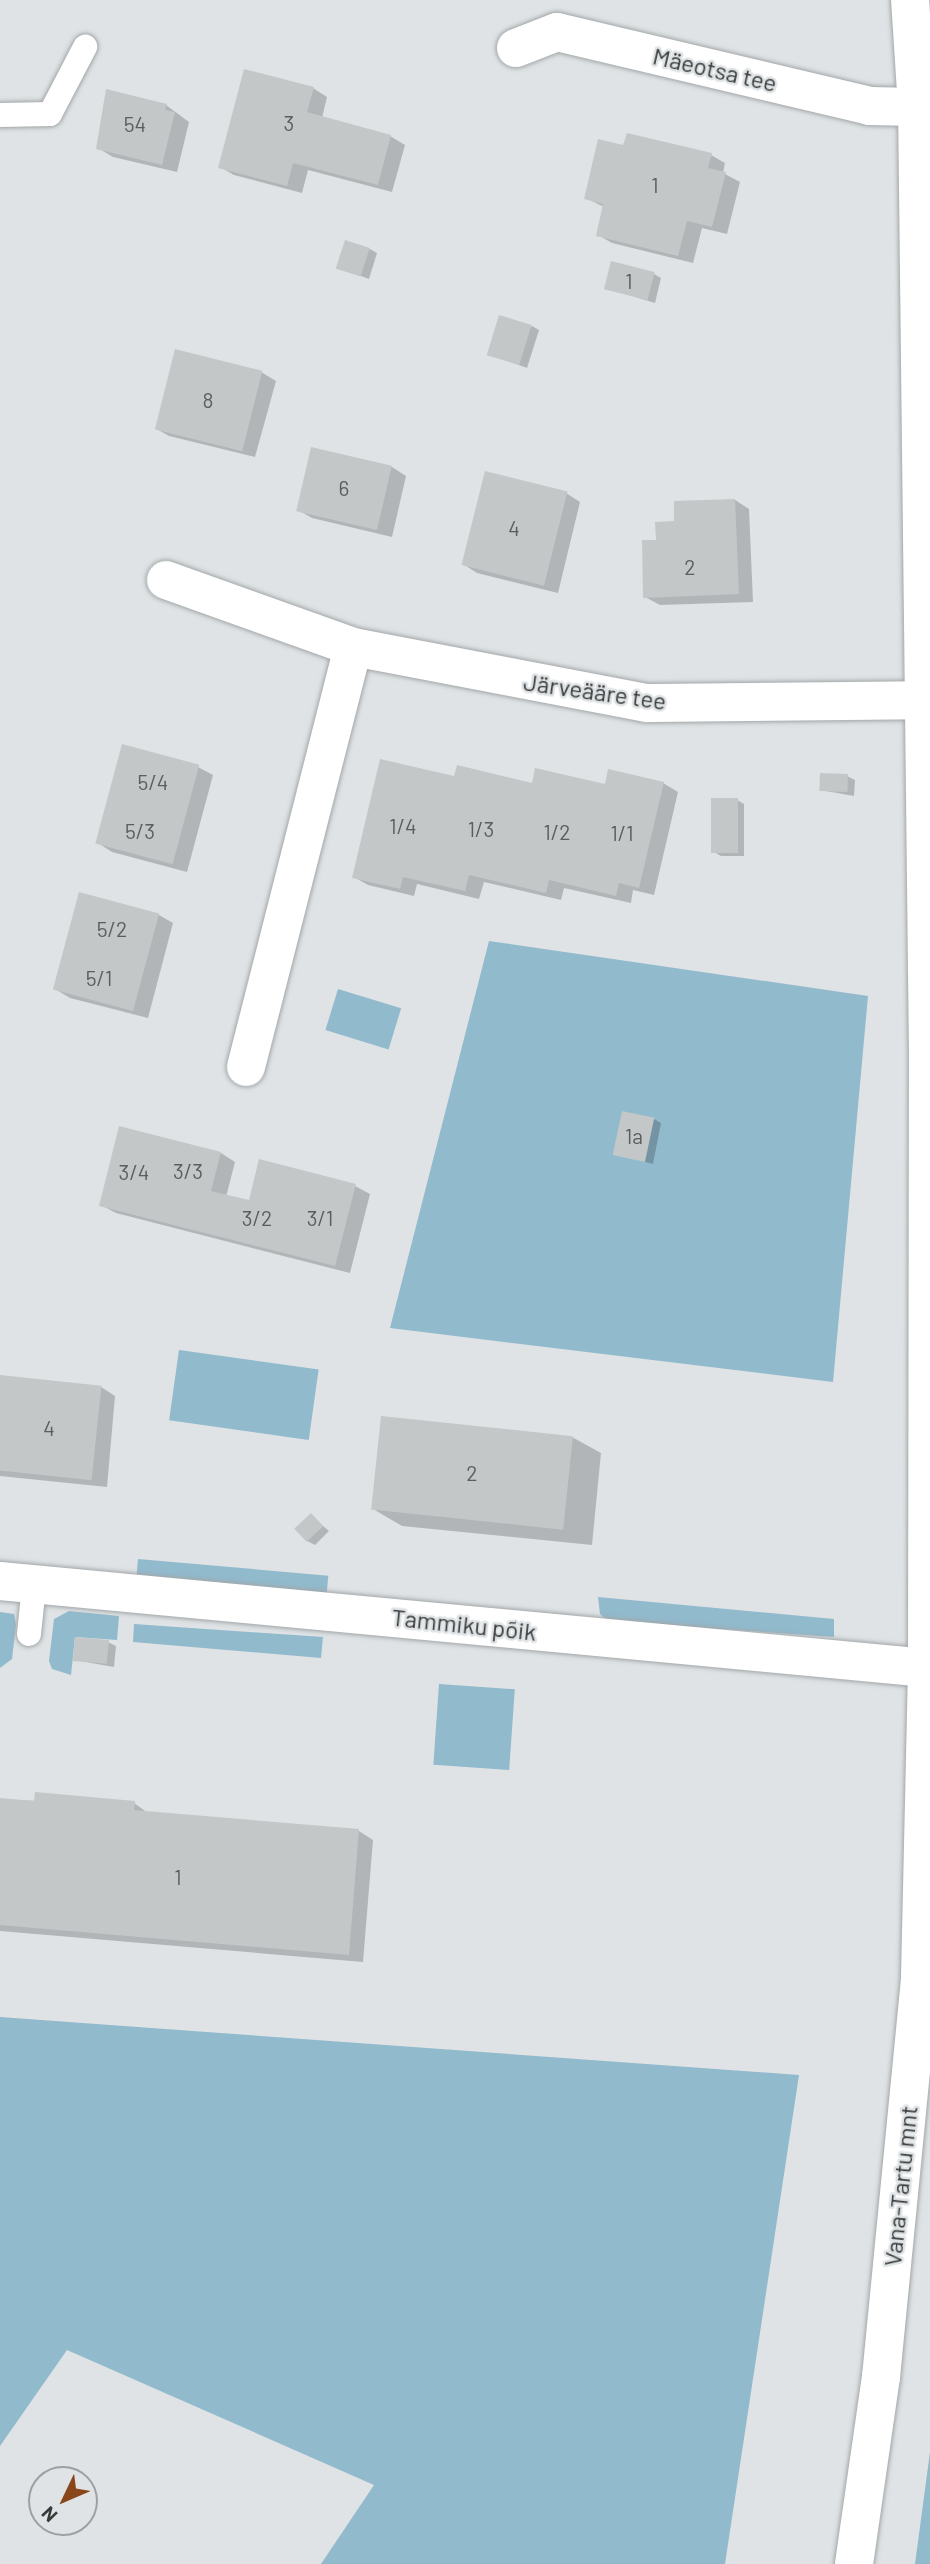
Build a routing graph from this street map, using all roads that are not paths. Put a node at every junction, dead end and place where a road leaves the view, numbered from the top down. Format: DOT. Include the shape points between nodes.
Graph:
graph roads {
  1 [pos="910,0"];
  2 [pos="85,47"];
  3 [pos="516,48"];
  4 [pos="917,107"];
  5 [pos="0,115"];
  6 [pos="166,580"];
  7 [pos="354,647"];
  8 [pos="924,700"];
  9 [pos="246,1067"];
  10 [pos="17,1583"];
  11 [pos="29,1634"];
  12 [pos="927,1668"];
  13 [pos="854,2564"];
  1 -- 4 [label="street, Vana-Tartu mnt"];
  2 -- 5 [label="lane" via="51,114"];
  3 -- 4 [label="street, Mäeotsa tee" via="557,32 870,106"];
  4 -- 8 [label="street, Vana-Tartu mnt"];
  6 -- 7 [label="street, Järveääre tee"];
  7 -- 8 [label="street, Järveääre tee" via="647,703"];
  7 -- 9 [label="street"];
  8 -- 12 [label="street, Vana-Tartu mnt"];
  10 -- 11 [label="lane"];
  10 -- 12 [label="street, Tammiku põik"];
  12 -- 13 [label="street, Vana-Tartu mnt" via="920,1977 881,2377"];
}
